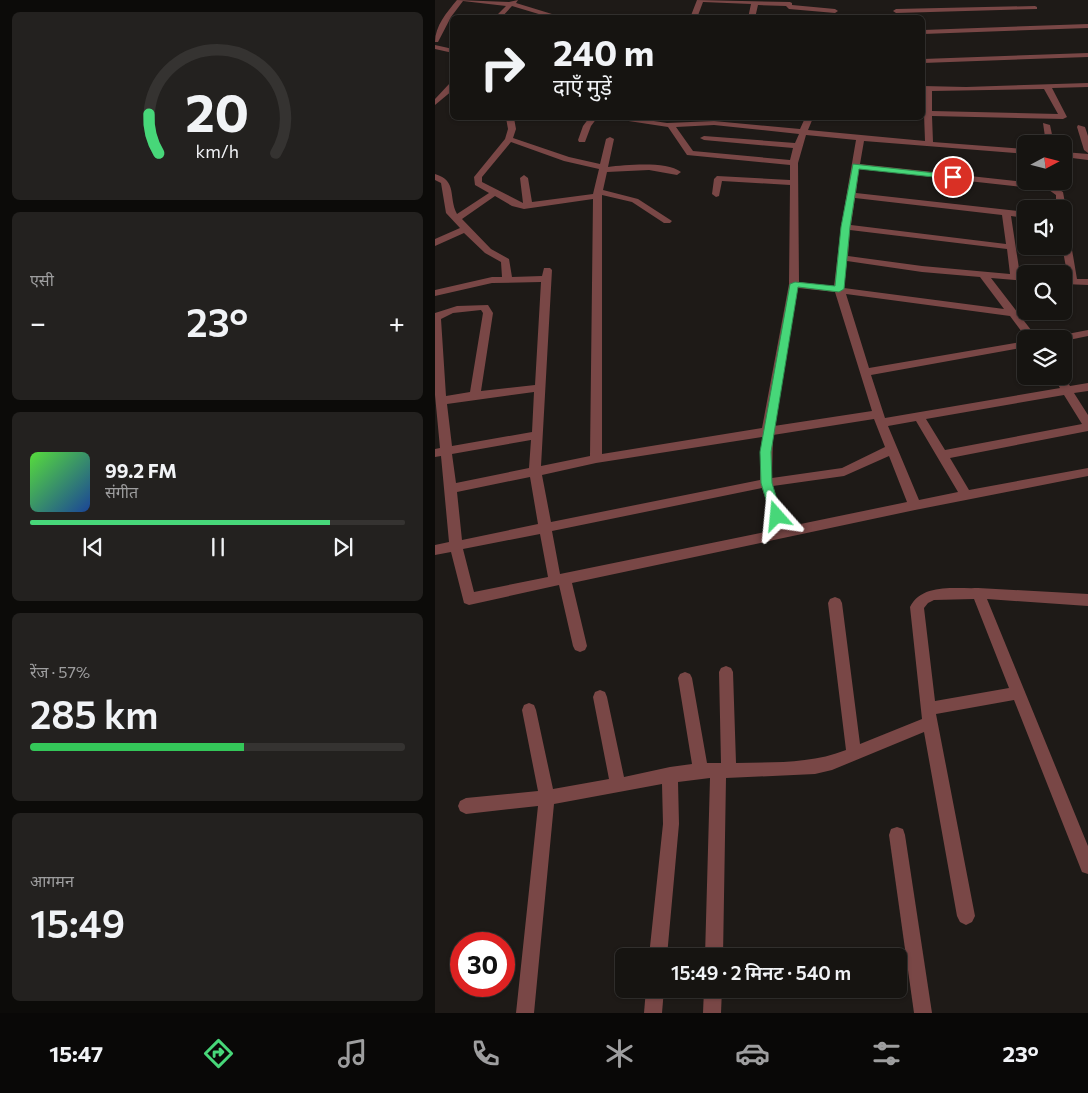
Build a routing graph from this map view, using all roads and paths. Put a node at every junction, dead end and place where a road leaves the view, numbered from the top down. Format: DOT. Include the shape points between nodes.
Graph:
graph roads {
  1 [pos="461,0"];
  2 [pos="466,0"];
  3 [pos="471,0"];
  4 [pos="701,0"];
  5 [pos="949,0"];
  6 [pos="1029,0"];
  7 [pos="513,2"];
  8 [pos="755,3"];
  9 [pos="789,6"];
  10 [pos="1035,8"];
  11 [pos="954,10"];
  12 [pos="834,11"];
  13 [pos="895,11"];
  14 [pos="500,15"];
  15 [pos="553,15"];
  16 [pos="694,15"];
  17 [pos="752,15"];
  18 [pos="1044,21"];
  19 [pos="1088,26"];
  20 [pos="925,32"];
  21 [pos="435,40"];
  22 [pos="435,47"];
  23 [pos="450,50"];
  24 [pos="1088,55"];
  25 [pos="925,61"];
  26 [pos="1088,86"];
  27 [pos="1047,87"];
  28 [pos="450,88"];
  29 [pos="925,88"];
  30 [pos="435,103"];
  31 [pos="925,113"];
  32 [pos="510,120"];
  33 [pos="592,120"];
  34 [pos="636,120"];
  35 [pos="808,120"];
  36 [pos="670,125"];
  37 [pos="1046,125"];
  38 [pos="1081,127"];
  39 [pos="803,131"];
  40 [pos="1048,135"];
  41 [pos="704,138"];
  42 [pos="860,138"];
  43 [pos="509,139"];
  44 [pos="610,139"];
  45 [pos="583,140"];
  46 [pos="929,144"];
  47 [pos="798,146"];
  48 [pos="1088,150"];
  49 [pos="1017,151"];
  50 [pos="1073,156"];
  51 [pos="1088,157"];
  52 [pos="794,163"];
  53 [pos="856,166"];
  54 [pos="603,168"];
  55 [pos="677,172"];
  56 [pos="435,177"];
  57 [pos="524,178"];
  58 [pos="794,183"];
  59 [pos="494,193"];
  60 [pos="597,194"];
  61 [pos="717,194"];
  62 [pos="851,195"];
  63 [pos="1060,200"];
  64 [pos="528,206"];
  65 [pos="1007,213"];
  66 [pos="1017,214"];
  67 [pos="456,220"];
  68 [pos="667,221"];
  69 [pos="846,227"];
  70 [pos="465,229"];
  71 [pos="435,243"];
  72 [pos="1011,247"];
  73 [pos="843,258"];
  74 [pos="1017,266"];
  75 [pos="984,274"];
  76 [pos="1017,278"];
  77 [pos="507,279"];
  78 [pos="1072,281"];
  79 [pos="1088,282"];
  80 [pos="795,284"];
  81 [pos="839,289"];
  82 [pos="435,293"];
  83 [pos="1013,313"];
  84 [pos="1026,330"];
  85 [pos="1088,333"];
  86 [pos="1072,336"];
  87 [pos="1017,346"];
  88 [pos="865,372"];
  89 [pos="1064,385"];
  90 [pos="1088,387"];
  91 [pos="541,388"];
  92 [pos="1068,391"];
  93 [pos="475,395"];
  94 [pos="441,401"];
  95 [pos="919,417"];
  96 [pos="879,418"];
  97 [pos="1088,426"];
  98 [pos="768,430"];
  99 [pos="538,435"];
  100 [pos="890,450"];
  101 [pos="440,452"];
  102 [pos="942,455"];
  103 [pos="596,459"];
  104 [pos="535,472"];
  105 [pos="1088,472"];
  106 [pos="766,483"];
  107 [pos="450,489"];
  108 [pos="966,495"];
  109 [pos="915,505"];
  110 [pos="545,529"];
  111 [pos="782,533"];
  112 [pos="456,547"];
  113 [pos="435,550"];
  114 [pos="559,579"];
  115 [pos="978,593"];
  116 [pos="1088,600"];
  117 [pos="835,603"];
  118 [pos="581,646"];
  119 [pos="726,672"];
  120 [pos="685,678"];
  121 [pos="1018,693"];
  122 [pos="600,698"];
  123 [pos="529,710"];
  124 [pos="929,716"];
  125 [pos="854,754"];
  126 [pos="701,770"];
  127 [pos="723,770"];
  128 [pos="670,774"];
  129 [pos="618,784"];
  130 [pos="547,798"];
  131 [pos="466,806"];
  132 [pos="897,835"];
  133 [pos="1088,866"];
  134 [pos="966,916"];
  135 [pos="659,948"];
  136 [pos="714,948"];
  137 [pos="654,998"];
  138 [pos="713,998"];
  139 [pos="525,1013"];
  140 [pos="653,1013"];
  141 [pos="713,1013"];
  142 [pos="923,1013"];
  1 -- 21 [label="street" via="445,16"];
  2 -- 3 [label="street"];
  3 -- 7 [label="street"];
  4 -- 8 [label="street"];
  4 -- 16 [label="street"];
  5 -- 11 [label="street"];
  6 -- 10 [label="street"];
  7 -- 14 [label="street"];
  7 -- 15 [label="street"];
  8 -- 9 [label="street"];
  8 -- 17 [label="street"];
  9 -- 12 [label="street"];
  10 -- 11 [label="street"];
  10 -- 18 [label="street"];
  11 -- 13 [label="street"];
  18 -- 19 [label="street"];
  18 -- 20 [label="street"];
  22 -- 23 [label="street"];
  24 -- 25 [label="street"];
  26 -- 27 [label="street"];
  27 -- 29 [label="street"];
  27 -- 31 [label="street" via="1063,117"];
  28 -- 30 [label="street"];
  29 -- 31 [label="street"];
  31 -- 46 [label="street"];
  32 -- 43 [label="street"];
  33 -- 45 [label="street"];
  34 -- 36 [label="street"];
  35 -- 39 [label="street"];
  36 -- 39 [label="street" via="714,122"];
  36 -- 52 [label="street" via="690,153"];
  37 -- 40 [label="street"];
  38 -- 48 [label="street"];
  39 -- 42 [label="street"];
  39 -- 47 [label="street"];
  41 -- 47 [label="street"];
  42 -- 46 [label="street"];
  42 -- 53 [label="street"];
  43 -- 54 [label="street"];
  43 -- 59 [label="street" via="477,180"];
  44 -- 54 [label="street"];
  46 -- 49 [label="street"];
  47 -- 52 [label="street"];
  50 -- 51 [label="street"];
  52 -- 58 [label="street"];
  53 -- 62 [label="street"];
  53 -- 63 [label="street" via="1051,188 1060,194"];
  54 -- 55 [label="street" via="643,166"];
  54 -- 60 [label="street"];
  56 -- 67 [label="street" via="445,183 451,213"];
  57 -- 64 [label="street"];
  58 -- 61 [label="street" via="720,178"];
  58 -- 80 [label="street"];
  59 -- 64 [label="street" via="519,206"];
  59 -- 67 [label="street"];
  60 -- 64 [label="street"];
  60 -- 68 [label="street" via="625,195"];
  60 -- 103 [label="street"];
  62 -- 65 [label="street"];
  62 -- 69 [label="street"];
  65 -- 66 [label="street"];
  65 -- 72 [label="street"];
  67 -- 70 [label="street"];
  69 -- 72 [label="street"];
  69 -- 73 [label="street"];
  70 -- 71 [label="street"];
  70 -- 77 [label="street" via="488,251 506,261"];
  72 -- 74 [label="street"];
  73 -- 75 [label="street"];
  73 -- 81 [label="street"];
  75 -- 76 [label="street"];
  75 -- 83 [label="street"];
  77 -- 82 [label="street" via="483,281"];
  77 -- 91 [label="street" via="547,274"];
  78 -- 79 [label="street"];
  80 -- 81 [label="street"];
  80 -- 98 [label="street"];
  81 -- 83 [label="street"];
  81 -- 88 [label="street"];
  83 -- 84 [label="street"];
  85 -- 86 [label="street"];
  87 -- 88 [label="street"];
  88 -- 96 [label="street"];
  89 -- 92 [label="street"];
  90 -- 92 [label="street"];
  91 -- 93 [label="street"];
  91 -- 99 [label="street"];
  92 -- 95 [label="street"];
  92 -- 97 [label="street"];
  93 -- 94 [label="street"];
  93 -- 94 [label="street" via="488,313 484,307 437,316"];
  94 -- 101 [label="street"];
  95 -- 96 [label="street"];
  95 -- 102 [label="street"];
  96 -- 98 [label="street"];
  96 -- 100 [label="street"];
  97 -- 102 [label="street"];
  98 -- 103 [label="street"];
  98 -- 106 [label="street"];
  99 -- 101 [label="street"];
  99 -- 104 [label="street"];
  100 -- 106 [label="street" via="844,472"];
  100 -- 109 [label="street"];
  101 -- 107 [label="street"];
  102 -- 108 [label="street"];
  103 -- 104 [label="street"];
  104 -- 107 [label="street"];
  104 -- 110 [label="street"];
  105 -- 108 [label="street"];
  106 -- 110 [label="street"];
  106 -- 111 [label="street"];
  107 -- 112 [label="street"];
  108 -- 109 [label="street"];
  109 -- 111 [label="street"];
  110 -- 112 [label="street"];
  110 -- 114 [label="street"];
  111 -- 114 [label="street"];
  112 -- 113 [label="street"];
  112 -- 114 [label="street" via="469,599"];
  114 -- 118 [label="street"];
  115 -- 116 [label="street"];
  115 -- 121 [label="street"];
  115 -- 124 [label="street" via="933,595 923,599 917,607"];
  117 -- 125 [label="street"];
  119 -- 127 [label="street"];
  120 -- 126 [label="street"];
  121 -- 124 [label="street"];
  121 -- 133 [label="street"];
  122 -- 129 [label="street"];
  123 -- 130 [label="street"];
  124 -- 125 [label="street"];
  124 -- 134 [label="street"];
  125 -- 127 [label="street" via="815,767"];
  126 -- 127 [label="street"];
  126 -- 128 [label="street"];
  127 -- 136 [label="street"];
  128 -- 129 [label="street"];
  128 -- 135 [label="street" via="671,824"];
  129 -- 130 [label="street"];
  130 -- 131 [label="street"];
  130 -- 139 [label="street"];
  132 -- 142 [label="street"];
  137 -- 140 [label="street"];
  138 -- 141 [label="street"];
}
